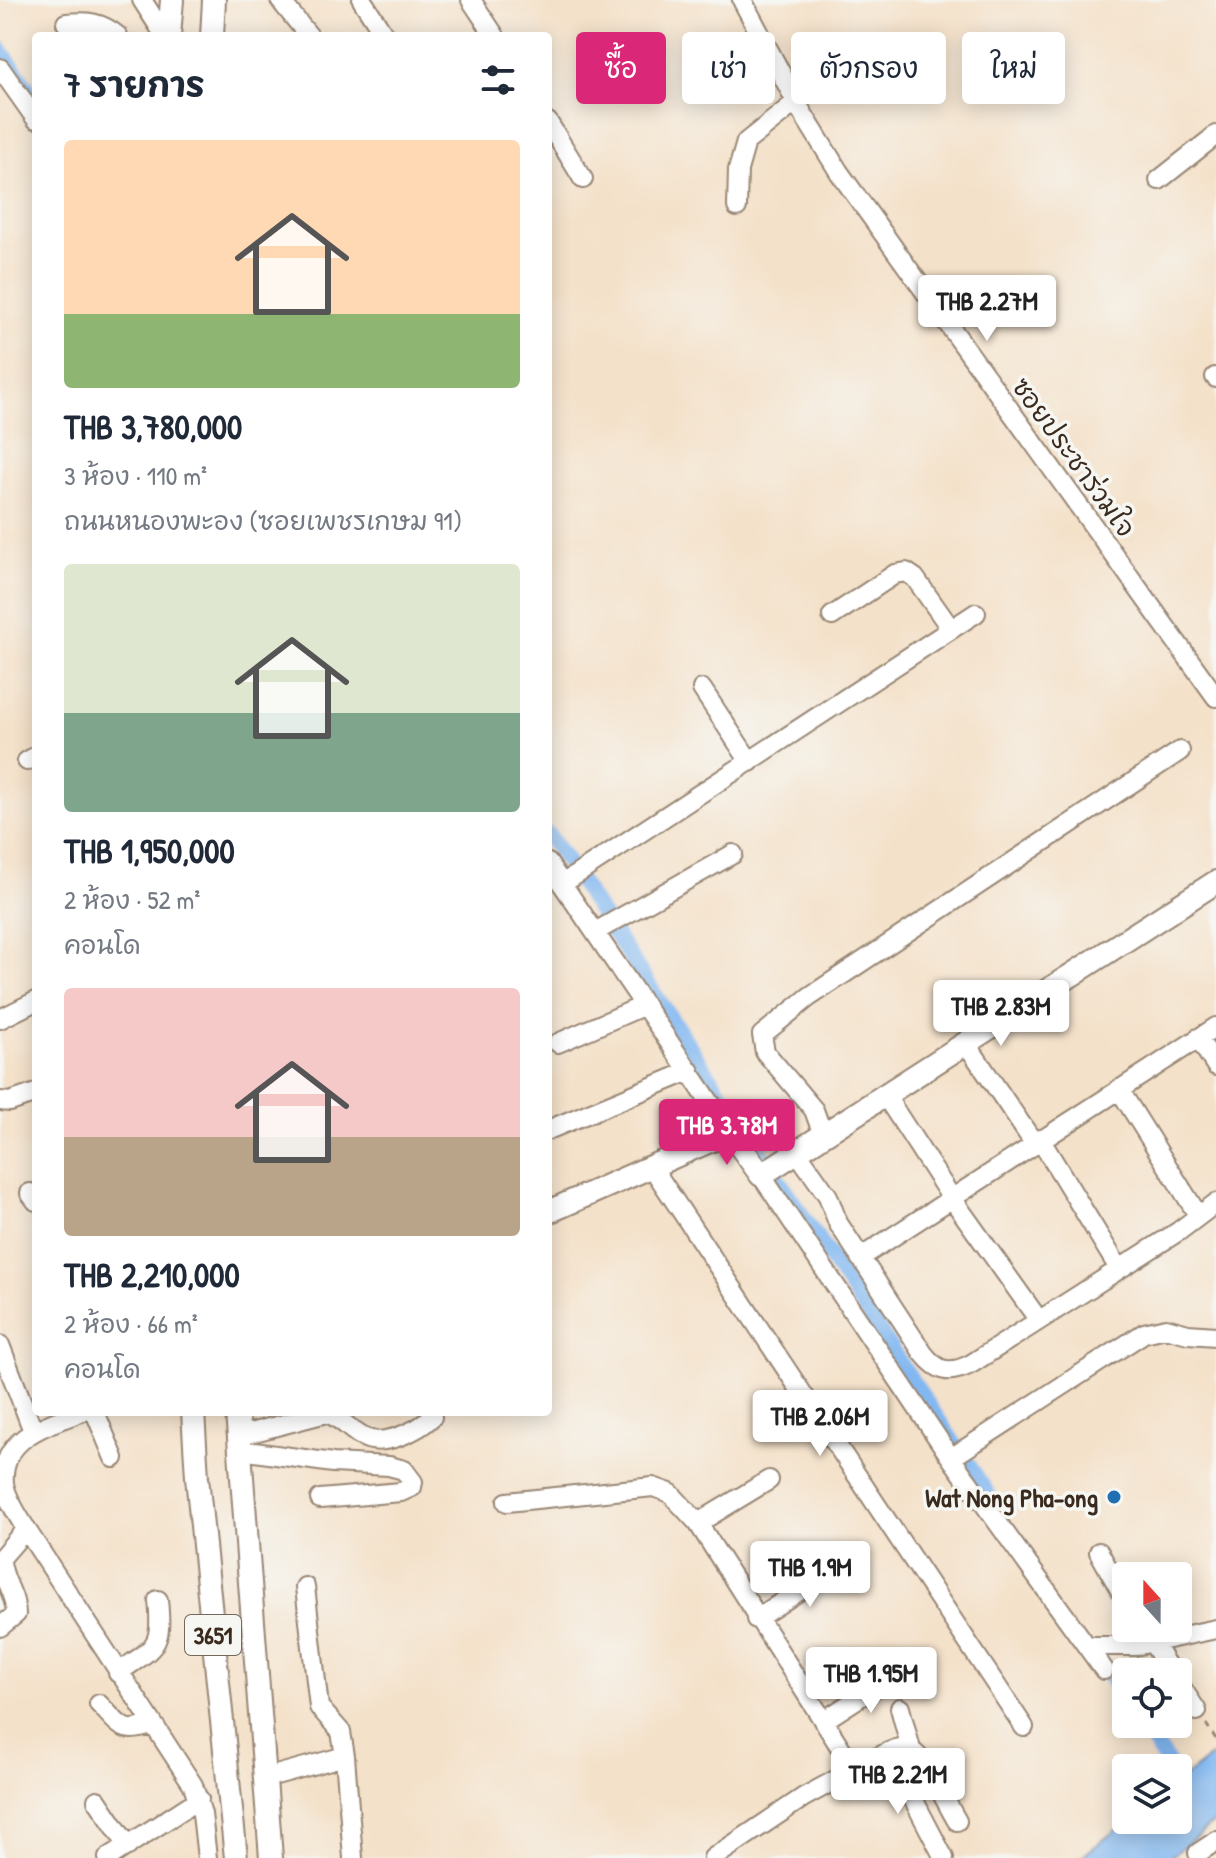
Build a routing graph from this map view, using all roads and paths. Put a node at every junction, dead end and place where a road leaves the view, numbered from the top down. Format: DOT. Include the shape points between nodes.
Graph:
graph roads {
  1 [pos="142,0"];
  2 [pos="172,0"];
  3 [pos="214,0"];
  4 [pos="280,0"];
  5 [pos="362,0"];
  6 [pos="471,0"];
  7 [pos="742,0"];
  8 [pos="66,23"];
  9 [pos="112,32"];
  10 [pos="164,32"];
  11 [pos="168,32"];
  12 [pos="212,32"];
  13 [pos="306,32"];
  14 [pos="382,32"];
  15 [pos="492,32"];
  16 [pos="0,68"];
  17 [pos="7,92"];
  18 [pos="791,93"];
  19 [pos="794,104"];
  20 [pos="797,104"];
  21 [pos="32,115"];
  22 [pos="552,129"];
  23 [pos="1216,135"];
  24 [pos="583,179"];
  25 [pos="1159,180"];
  26 [pos="737,207"];
  27 [pos="976,613"];
  28 [pos="832,616"];
  29 [pos="951,629"];
  30 [pos="702,689"];
  31 [pos="1216,697"];
  32 [pos="1180,751"];
  33 [pos="750,762"];
  34 [pos="733,854"];
  35 [pos="552,869"];
  36 [pos="1216,882"];
  37 [pos="562,884"];
  38 [pos="595,932"];
  39 [pos="32,1003"];
  40 [pos="645,1005"];
  41 [pos="0,1019"];
  42 [pos="1216,1027"];
  43 [pos="1198,1038"];
  44 [pos="558,1043"];
  45 [pos="966,1043"];
  46 [pos="1216,1066"];
  47 [pos="690,1071"];
  48 [pos="1119,1089"];
  49 [pos="32,1094"];
  50 [pos="885,1095"];
  51 [pos="0,1101"];
  52 [pos="552,1128"];
  53 [pos="730,1132"];
  54 [pos="823,1135"];
  55 [pos="1037,1141"];
  56 [pos="797,1152"];
  57 [pos="652,1167"];
  58 [pos="761,1175"];
  59 [pos="951,1197"];
  60 [pos="1216,1203"];
  61 [pos="552,1210"];
  62 [pos="1198,1215"];
  63 [pos="860,1258"];
  64 [pos="1118,1267"];
  65 [pos="1038,1319"];
  66 [pos="1216,1336"];
  67 [pos="0,1345"];
  68 [pos="71,1416"];
  69 [pos="97,1416"];
  70 [pos="193,1416"];
  71 [pos="237,1416"];
  72 [pos="317,1416"];
  73 [pos="334,1416"];
  74 [pos="432,1416"];
  75 [pos="33,1431"];
  76 [pos="239,1443"];
  77 [pos="3,1457"];
  78 [pos="114,1458"];
  79 [pos="951,1458"];
  80 [pos="769,1480"];
  81 [pos="320,1499"];
  82 [pos="507,1502"];
  83 [pos="698,1523"];
  84 [pos="26,1529"];
  85 [pos="1099,1552"];
  86 [pos="841,1564"];
  87 [pos="1112,1576"];
  88 [pos="305,1587"];
  89 [pos="158,1600"];
  90 [pos="756,1619"];
  91 [pos="0,1627"];
  92 [pos="1216,1629"];
  93 [pos="1192,1632"];
  94 [pos="1136,1642"];
  95 [pos="1087,1646"];
  96 [pos="1104,1670"];
  97 [pos="118,1673"];
  98 [pos="897,1673"];
  99 [pos="1192,1703"];
  100 [pos="99,1704"];
  101 [pos="900,1708"];
  102 [pos="1197,1711"];
  103 [pos="823,1721"];
  104 [pos="153,1724"];
  105 [pos="1024,1727"];
  106 [pos="911,1749"];
  107 [pos="345,1756"];
  108 [pos="878,1757"];
  109 [pos="854,1769"];
  110 [pos="265,1778"];
  111 [pos="199,1799"];
  112 [pos="97,1800"];
  113 [pos="957,1821"];
  114 [pos="1216,1841"];
  115 [pos="128,1846"];
  116 [pos="234,1852"];
  117 [pos="718,1856"];
  118 [pos="1197,1856"];
  119 [pos="108,1858"];
  120 [pos="207,1858"];
  121 [pos="271,1858"];
  122 [pos="353,1858"];
  123 [pos="944,1858"];
  1 -- 10 [label="street"];
  2 -- 11 [label="main road"];
  3 -- 12 [label="main road"];
  4 -- 13 [label="street"];
  5 -- 14 [label="street"];
  6 -- 15 [label="street"];
  7 -- 18 [label="street, ซอยประชาร่วมใจ"];
  8 -- 9 [label="street" via="99,23"];
  16 -- 17 [label="street"];
  17 -- 21 [label="street"];
  19 -- 26 [label="street" via="746,142 738,170"];
  20 -- 31 [label="street, ซอยประชาร่วมใจ" via="848,185"];
  22 -- 24 [label="street"];
  23 -- 25 [label="street"];
  27 -- 29 [label="street"];
  28 -- 29 [label="street" via="906,572"];
  29 -- 33 [label="street"];
  30 -- 33 [label="street"];
  32 -- 54 [label="street" via="809,997 762,1035 765,1052 814,1110"];
  33 -- 37 [label="street"];
  34 -- 38 [label="street"];
  35 -- 37 [label="street"];
  36 -- 45 [label="main road"];
  37 -- 38 [label="street"];
  38 -- 40 [label="street"];
  39 -- 41 [label="street"];
  40 -- 44 [label="street"];
  40 -- 47 [label="street"];
  42 -- 43 [label="street"];
  43 -- 46 [label="street"];
  43 -- 48 [label="street"];
  45 -- 50 [label="main road"];
  45 -- 55 [label="street"];
  47 -- 52 [label="street"];
  47 -- 53 [label="street"];
  48 -- 55 [label="street"];
  48 -- 62 [label="street"];
  49 -- 51 [label="street"];
  50 -- 54 [label="main road"];
  50 -- 59 [label="street"];
  53 -- 57 [label="main road"];
  53 -- 58 [label="main road"];
  54 -- 56 [label="main road"];
  55 -- 59 [label="street"];
  55 -- 64 [label="street"];
  56 -- 58 [label="main road"];
  56 -- 63 [label="street" via="828,1196"];
  57 -- 61 [label="main road"];
  57 -- 105 [label="street"];
  58 -- 79 [label="street"];
  59 -- 63 [label="street"];
  59 -- 65 [label="street"];
  60 -- 62 [label="street"];
  62 -- 64 [label="street"];
  63 -- 65 [label="street" via="933,1366 943,1371 971,1364"];
  64 -- 65 [label="street"];
  66 -- 79 [label="street" via="1166,1328 1144,1333"];
  67 -- 75 [label="street"];
  68 -- 75 [label="street"];
  69 -- 78 [label="street"];
  70 -- 116 [label="main road, 3651"];
  71 -- 76 [label="main road, 3651"];
  72 -- 76 [label="street"];
  73 -- 74 [label="street" via="372,1441 422,1426"];
  75 -- 77 [label="street"];
  76 -- 81 [label="street" via="333,1463 389,1466 404,1470 413,1482 401,1492"];
  76 -- 110 [label="main road, 3651"];
  77 -- 84 [label="street" via="4,1485"];
  79 -- 95 [label="street"];
  80 -- 83 [label="street"];
  82 -- 83 [label="street" via="653,1487 670,1493"];
  83 -- 90 [label="street"];
  84 -- 91 [label="street" via="1,1558 16,1614"];
  84 -- 97 [label="street"];
  85 -- 87 [label="street"];
  86 -- 90 [label="street"];
  88 -- 107 [label="street" via="319,1707 341,1732"];
  89 -- 97 [label="street" via="159,1639"];
  90 -- 103 [label="street"];
  92 -- 93 [label="street"];
  94 -- 95 [label="street"];
  95 -- 96 [label="street"];
  97 -- 104 [label="street"];
  98 -- 103 [label="street"];
  99 -- 102 [label="street"];
  100 -- 104 [label="street" via="131,1732"];
  101 -- 106 [label="street"];
  103 -- 109 [label="street"];
  104 -- 111 [label="street"];
  106 -- 108 [label="street"];
  106 -- 113 [label="street"];
  107 -- 110 [label="street"];
  107 -- 122 [label="street"];
  108 -- 109 [label="street"];
  108 -- 123 [label="street" via="897,1768"];
  109 -- 117 [label="street"];
  110 -- 121 [label="main road, 3651"];
  111 -- 115 [label="street"];
  111 -- 120 [label="street"];
  112 -- 115 [label="street"];
  114 -- 118 [label="street"];
  115 -- 119 [label="street"];
}
